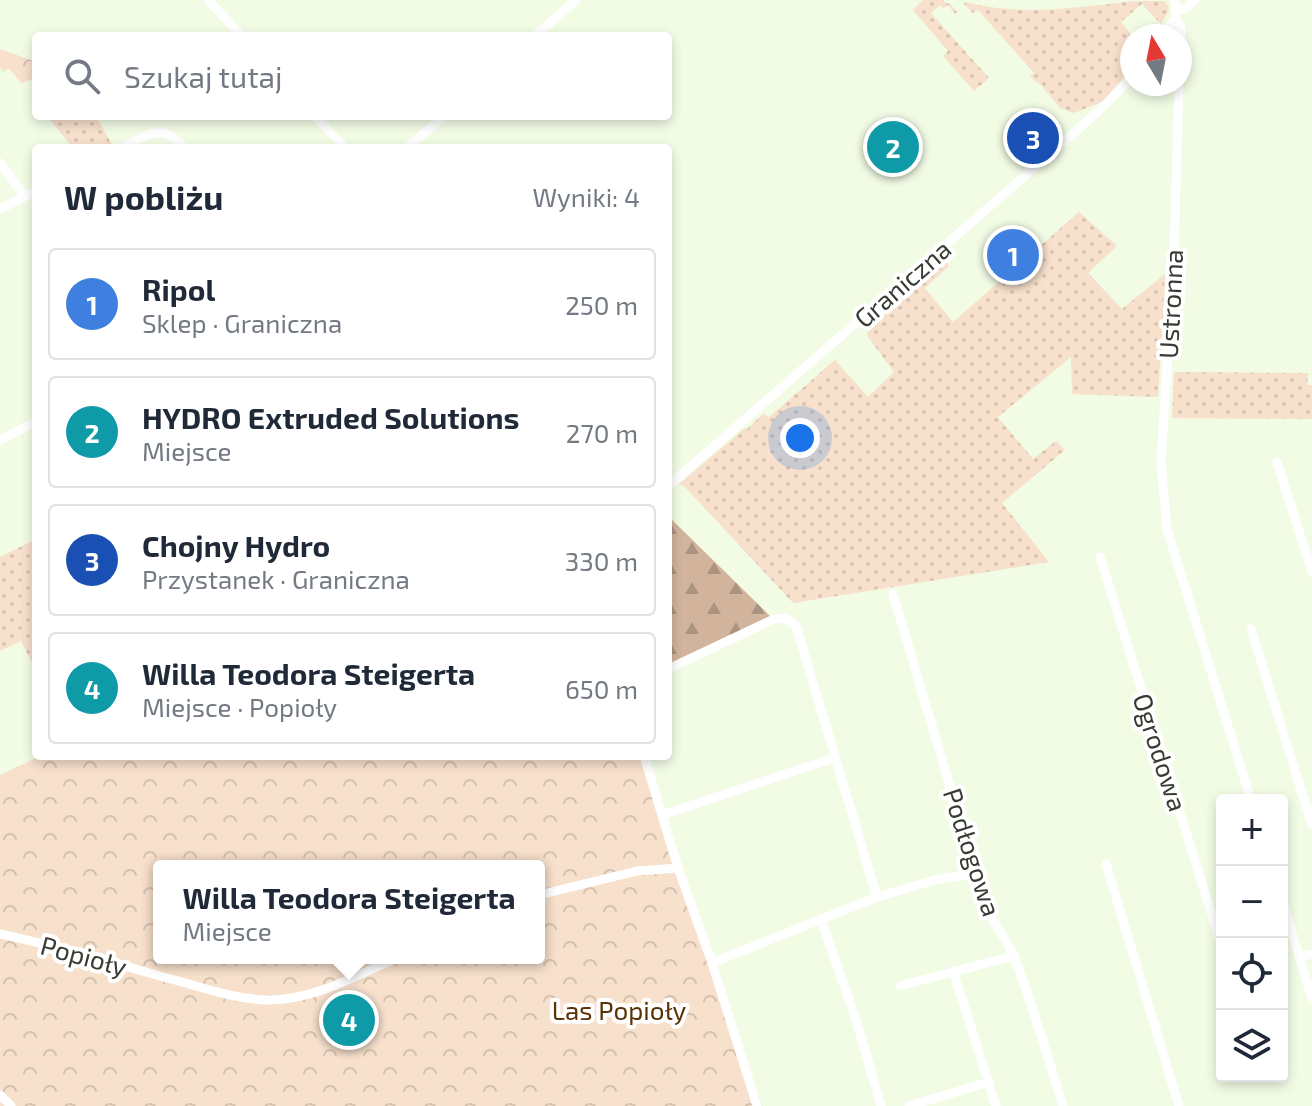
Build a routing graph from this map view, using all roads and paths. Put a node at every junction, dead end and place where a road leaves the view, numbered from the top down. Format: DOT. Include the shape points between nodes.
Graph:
graph roads {
  1 [pos="208,0"];
  2 [pos="576,0"];
  3 [pos="1195,0"];
  4 [pos="1176,10"];
  5 [pos="238,32"];
  6 [pos="540,32"];
  7 [pos="1120,90"];
  8 [pos="1179,96"];
  9 [pos="319,120"];
  10 [pos="439,120"];
  11 [pos="130,144"];
  12 [pos="180,144"];
  13 [pos="341,144"];
  14 [pos="412,144"];
  15 [pos="0,163"];
  16 [pos="32,193"];
  17 [pos="25,196"];
  18 [pos="0,209"];
  19 [pos="32,424"];
  20 [pos="0,440"];
  21 [pos="1277,462"];
  22 [pos="672,482"];
  23 [pos="1100,557"];
  24 [pos="1312,572"];
  25 [pos="893,594"];
  26 [pos="1251,629"];
  27 [pos="672,667"];
  28 [pos="834,758"];
  29 [pos="645,760"];
  30 [pos="1249,794"];
  31 [pos="662,815"];
  32 [pos="1312,825"];
  33 [pos="1106,864"];
  34 [pos="678,868"];
  35 [pos="977,873"];
  36 [pos="545,894"];
  37 [pos="877,897"];
  38 [pos="821,919"];
  39 [pos="1288,919"];
  40 [pos="0,934"];
  41 [pos="1219,938"];
  42 [pos="1312,954"];
  43 [pos="1013,956"];
  44 [pos="1299,957"];
  45 [pos="712,963"];
  46 [pos="384,964"];
  47 [pos="953,971"];
  48 [pos="900,986"];
  49 [pos="1312,999"];
  50 [pos="989,1082"];
  51 [pos="0,1095"];
  52 [pos="11,1106"];
  53 [pos="757,1106"];
  54 [pos="881,1106"];
  55 [pos="909,1106"];
  56 [pos="996,1106"];
  57 [pos="1063,1106"];
  58 [pos="1179,1106"];
  1 -- 5 [label="street"];
  2 -- 6 [label="street"];
  3 -- 4 [label="street"];
  7 -- 22 [label="street, Graniczna"];
  8 -- 30 [label="street, Ustronna" via="1161,462 1166,524"];
  9 -- 13 [label="street"];
  10 -- 14 [label="street"];
  11 -- 12 [label="street" via="160,132"];
  15 -- 17 [label="street"];
  16 -- 17 [label="street"];
  17 -- 18 [label="street"];
  19 -- 20 [label="street"];
  21 -- 24 [label="street"];
  23 -- 41 [label="street, Ogrodowa"];
  25 -- 35 [label="street, Podłogowa"];
  26 -- 32 [label="street"];
  27 -- 28 [label="street" via="785,618 796,626"];
  28 -- 31 [label="street"];
  28 -- 37 [label="street"];
  29 -- 31 [label="street"];
  31 -- 34 [label="street"];
  33 -- 58 [label="street"];
  34 -- 36 [label="street" via="637,871"];
  34 -- 45 [label="street"];
  35 -- 37 [label="street"];
  35 -- 43 [label="street, Podłogowa" via="986,908"];
  37 -- 38 [label="street"];
  38 -- 45 [label="street"];
  38 -- 54 [label="street"];
  39 -- 44 [label="street"];
  40 -- 46 [label="street, Popioły" via="262,999 335,987"];
  42 -- 44 [label="street"];
  43 -- 47 [label="street"];
  43 -- 57 [label="street, Podłogowa"];
  44 -- 49 [label="street"];
  45 -- 53 [label="street"];
  47 -- 48 [label="street"];
  47 -- 50 [label="street"];
  50 -- 55 [label="street"];
  50 -- 56 [label="street"];
  51 -- 52 [label="street"];
}
